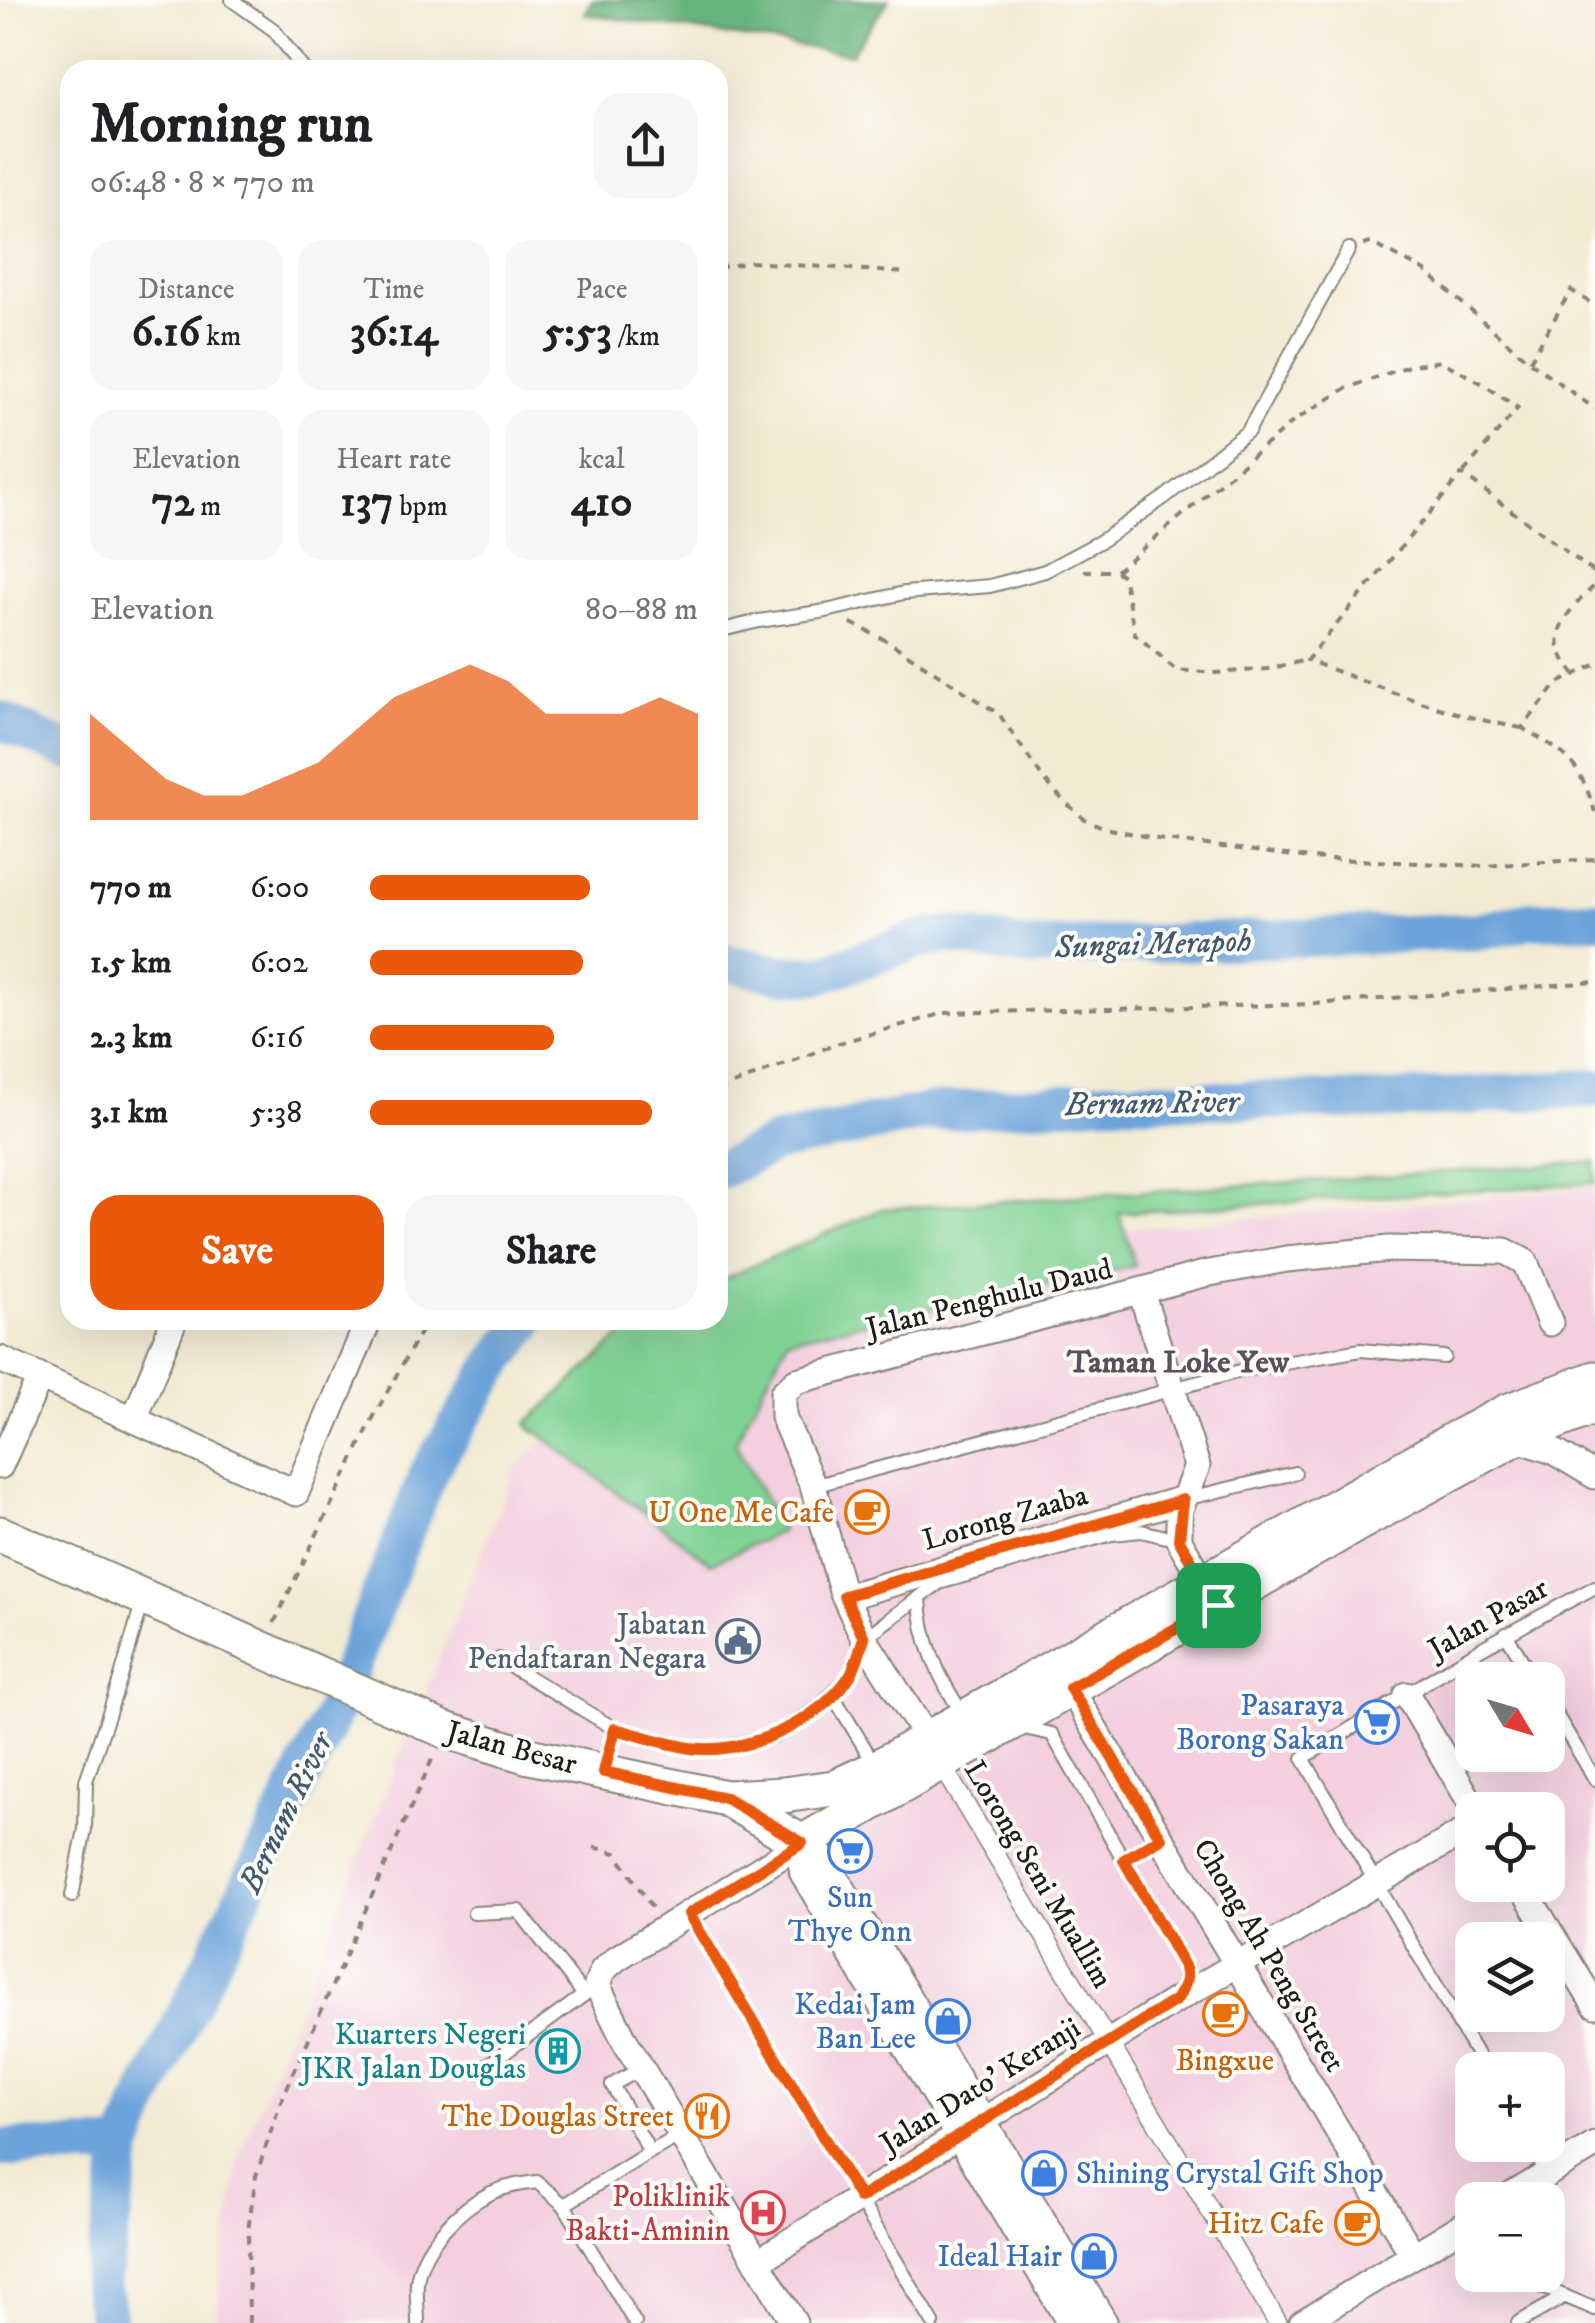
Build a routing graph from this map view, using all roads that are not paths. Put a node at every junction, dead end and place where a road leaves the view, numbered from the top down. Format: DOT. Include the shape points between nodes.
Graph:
graph roads {
  1 [pos="232,0"];
  2 [pos="296,60"];
  3 [pos="1349,249"];
  4 [pos="728,629"];
  5 [pos="1141,1292"];
  6 [pos="1550,1324"];
  7 [pos="170,1330"];
  8 [pos="364,1330"];
  9 [pos="1444,1357"];
  10 [pos="0,1359"];
  11 [pos="40,1377"];
  12 [pos="1595,1378"];
  13 [pos="1172,1390"];
  14 [pos="1595,1406"];
  15 [pos="134,1420"];
  16 [pos="1514,1438"];
  17 [pos="0,1466"];
  18 [pos="1294,1472"];
  19 [pos="1595,1476"];
  20 [pos="813,1486"];
  21 [pos="1183,1500"];
  22 [pos="0,1534"];
  23 [pos="1179,1540"];
  24 [pos="1595,1587"];
  25 [pos="1211,1595"];
  26 [pos="844,1596"];
  27 [pos="144,1598"];
  28 [pos="920,1598"];
  29 [pos="1506,1634"];
  30 [pos="864,1638"];
  31 [pos="499,1659"];
  32 [pos="1523,1662"];
  33 [pos="1070,1688"];
  34 [pos="832,1694"];
  35 [pos="1408,1695"];
  36 [pos="966,1718"];
  37 [pos="1008,1725"];
  38 [pos="615,1729"];
  39 [pos="1565,1730"];
  40 [pos="934,1752"];
  41 [pos="877,1768"];
  42 [pos="604,1772"];
  43 [pos="1595,1779"];
  44 [pos="834,1788"];
  45 [pos="1465,1792"];
  46 [pos="726,1798"];
  47 [pos="1455,1837"];
  48 [pos="1161,1838"];
  49 [pos="802,1843"];
  50 [pos="1124,1860"];
  51 [pos="1375,1884"];
  52 [pos="72,1896"];
  53 [pos="1531,1902"];
  54 [pos="474,1913"];
  55 [pos="689,1914"];
  56 [pos="1237,1963"];
  57 [pos="590,1990"];
  58 [pos="1176,2000"];
  59 [pos="1595,2005"];
  60 [pos="1109,2042"];
  61 [pos="1475,2052"];
  62 [pos="642,2068"];
  63 [pos="478,2072"];
  64 [pos="972,2128"];
  65 [pos="680,2135"];
  66 [pos="1595,2145"];
  67 [pos="650,2152"];
  68 [pos="1540,2162"];
  69 [pos="1547,2174"];
  70 [pos="1534,2182"];
  71 [pos="860,2198"];
  72 [pos="564,2205"];
  73 [pos="1455,2233"];
  74 [pos="1413,2256"];
  75 [pos="757,2262"];
  76 [pos="1555,2292"];
  77 [pos="1565,2296"];
  78 [pos="1595,2309"];
  79 [pos="418,2323"];
  80 [pos="635,2323"];
  81 [pos="794,2323"];
  82 [pos="933,2323"];
  83 [pos="1073,2323"];
  84 [pos="1102,2323"];
  85 [pos="1278,2323"];
  86 [pos="1302,2323"];
  87 [pos="1518,2323"];
  1 -- 2 [label="lane" via="274,30"];
  3 -- 4 [label="lane" via="1248,431 1101,541 1044,571 990,586 904,593"];
  5 -- 6 [label="street, Jalan Penghulu Daud" via="1287,1258 1488,1249 1525,1262"];
  5 -- 13 [label="street"];
  5 -- 20 [label="street, Jalan Penghulu Daud" via="796,1380 783,1392 783,1417"];
  7 -- 15 [label="street"];
  8 -- 15 [label="street" via="296,1493"];
  9 -- 13 [label="lane" via="1362,1350"];
  10 -- 11 [label="street"];
  11 -- 15 [label="street"];
  11 -- 17 [label="street"];
  12 -- 25 [label="main road" via="1456,1438 1264,1546"];
  13 -- 20 [label="lane"];
  13 -- 21 [label="street" via="1197,1466"];
  14 -- 16 [label="main road"];
  16 -- 19 [label="street" via="1554,1451"];
  16 -- 25 [label="main road"];
  18 -- 21 [label="lane"];
  20 -- 26 [label="street, Jalan Penghulu Daud"];
  21 -- 23 [label="street"];
  21 -- 26 [label="street, Lorong Zaaba"];
  22 -- 27 [label="main road, Jalan Besar"];
  23 -- 25 [label="street"];
  23 -- 28 [label="lane" via="1141,1531 1112,1534 939,1583"];
  24 -- 29 [label="lane, Jalan Pasar"];
  25 -- 33 [label="main road"];
  25 -- 36 [label="main road"];
  26 -- 30 [label="street, Jalan Penghulu Daud"];
  27 -- 42 [label="main road, Jalan Besar" via="431,1724"];
  27 -- 52 [label="lane" via="86,1781 86,1828"];
  28 -- 30 [label="lane"];
  28 -- 36 [label="lane" via="920,1620 943,1681"];
  29 -- 32 [label="lane"];
  29 -- 35 [label="lane, Jalan Pasar"];
  30 -- 34 [label="lane" via="850,1676"];
  30 -- 40 [label="street, Jalan Penghulu Daud"];
  31 -- 38 [label="lane"];
  33 -- 37 [label="main road"];
  33 -- 48 [label="street, Chong Ah Peng Street"];
  34 -- 38 [label="lane" via="776,1736 712,1750"];
  34 -- 41 [label="lane"];
  35 -- 45 [label="street"];
  35 -- 51 [label="lane, Jalan Pasar" via="1302,1758"];
  36 -- 40 [label="main road"];
  37 -- 40 [label="main road"];
  37 -- 50 [label="lane" via="1052,1734"];
  38 -- 42 [label="lane"];
  39 -- 43 [label="lane"];
  40 -- 41 [label="main road"];
  40 -- 49 [label="main road"];
  40 -- 60 [label="street, Lorong Seni Muallim"];
  41 -- 44 [label="main road"];
  42 -- 46 [label="main road, Jalan Besar"];
  44 -- 46 [label="main road"];
  44 -- 49 [label="main road"];
  46 -- 49 [label="main road"];
  47 -- 51 [label="street, Jalan Dato' Keranji"];
  48 -- 50 [label="lane"];
  48 -- 56 [label="street, Chong Ah Peng Street"];
  49 -- 55 [label="street"];
  49 -- 64 [label="street" via="824,1861"];
  50 -- 58 [label="lane" via="1187,1972"];
  51 -- 56 [label="street, Jalan Dato' Keranji"];
  51 -- 61 [label="lane"];
  53 -- 59 [label="street"];
  54 -- 57 [label="lane" via="519,1911"];
  55 -- 57 [label="street" via="617,1958"];
  55 -- 71 [label="lane"];
  56 -- 58 [label="street, Jalan Dato' Keranji"];
  56 -- 74 [label="street, Chong Ah Peng Street"];
  57 -- 62 [label="street"];
  57 -- 63 [label="lane"];
  58 -- 60 [label="street, Jalan Dato' Keranji"];
  60 -- 64 [label="street, Jalan Dato' Keranji"];
  60 -- 85 [label="street, Lorong Seni Muallim"];
  62 -- 65 [label="street"];
  62 -- 67 [label="lane" via="612,2085"];
  64 -- 71 [label="street, Jalan Dato' Keranji"];
  64 -- 83 [label="street"];
  64 -- 84 [label="street"];
  65 -- 67 [label="lane"];
  65 -- 75 [label="street"];
  66 -- 69 [label="street"];
  67 -- 72 [label="lane"];
  68 -- 69 [label="lane"];
  69 -- 70 [label="street"];
  71 -- 75 [label="street, Jalan Dato' Keranji"];
  71 -- 82 [label="lane"];
  72 -- 79 [label="lane" via="537,2182 486,2195 428,2252 418,2280"];
  72 -- 80 [label="lane"];
  73 -- 74 [label="street"];
  74 -- 86 [label="street"];
  75 -- 81 [label="street"];
  76 -- 77 [label="lane"];
  77 -- 78 [label="lane"];
  77 -- 87 [label="lane"];
}
